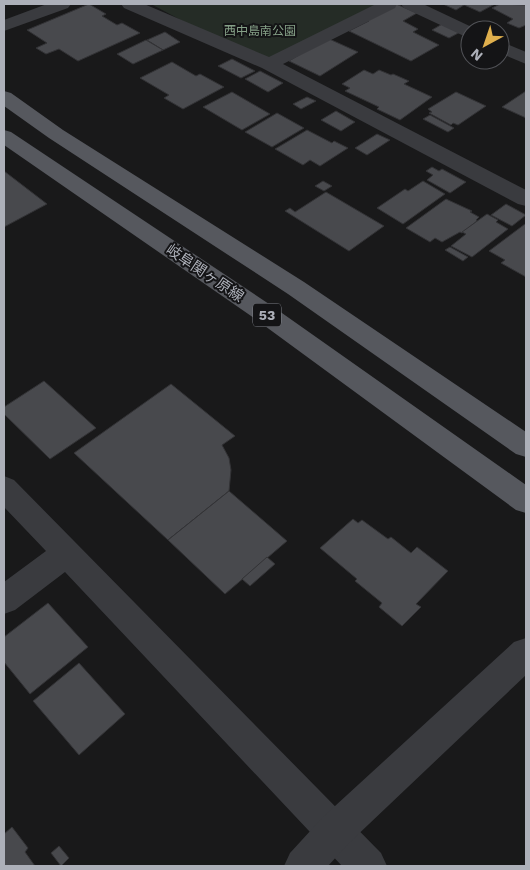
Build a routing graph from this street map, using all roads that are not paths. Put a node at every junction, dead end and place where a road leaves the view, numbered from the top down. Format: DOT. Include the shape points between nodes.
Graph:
graph roads {
  1 [pos="62,4"];
  2 [pos="130,4"];
  3 [pos="389,4"];
  4 [pos="410,4"];
  5 [pos="4,26"];
  6 [pos="460,27"];
  7 [pos="510,51"];
  8 [pos="526,59"];
  9 [pos="269,64"];
  10 [pos="4,96"];
  11 [pos="4,136"];
  12 [pos="526,199"];
  13 [pos="526,446"];
  14 [pos="4,488"];
  15 [pos="526,500"];
  16 [pos="66,553"];
  17 [pos="4,600"];
  18 [pos="526,653"];
  19 [pos="336,830"];
  20 [pos="303,866"];
  21 [pos="368,866"];
  1 -- 5 [label="street"];
  2 -- 9 [label="street"];
  3 -- 9 [label="street"];
  4 -- 6 [label="street"];
  7 -- 8 [label="street"];
  9 -- 12 [label="street"];
  10 -- 13 [label="main road, 53" via="56,134 296,288"];
  11 -- 15 [label="main road, 岐阜関ヶ原線 / 53" via="263,312"];
  14 -- 16 [label="street"];
  16 -- 17 [label="street"];
  16 -- 19 [label="street"];
  18 -- 19 [label="street"];
  19 -- 20 [label="street"];
  19 -- 21 [label="street"];
}
